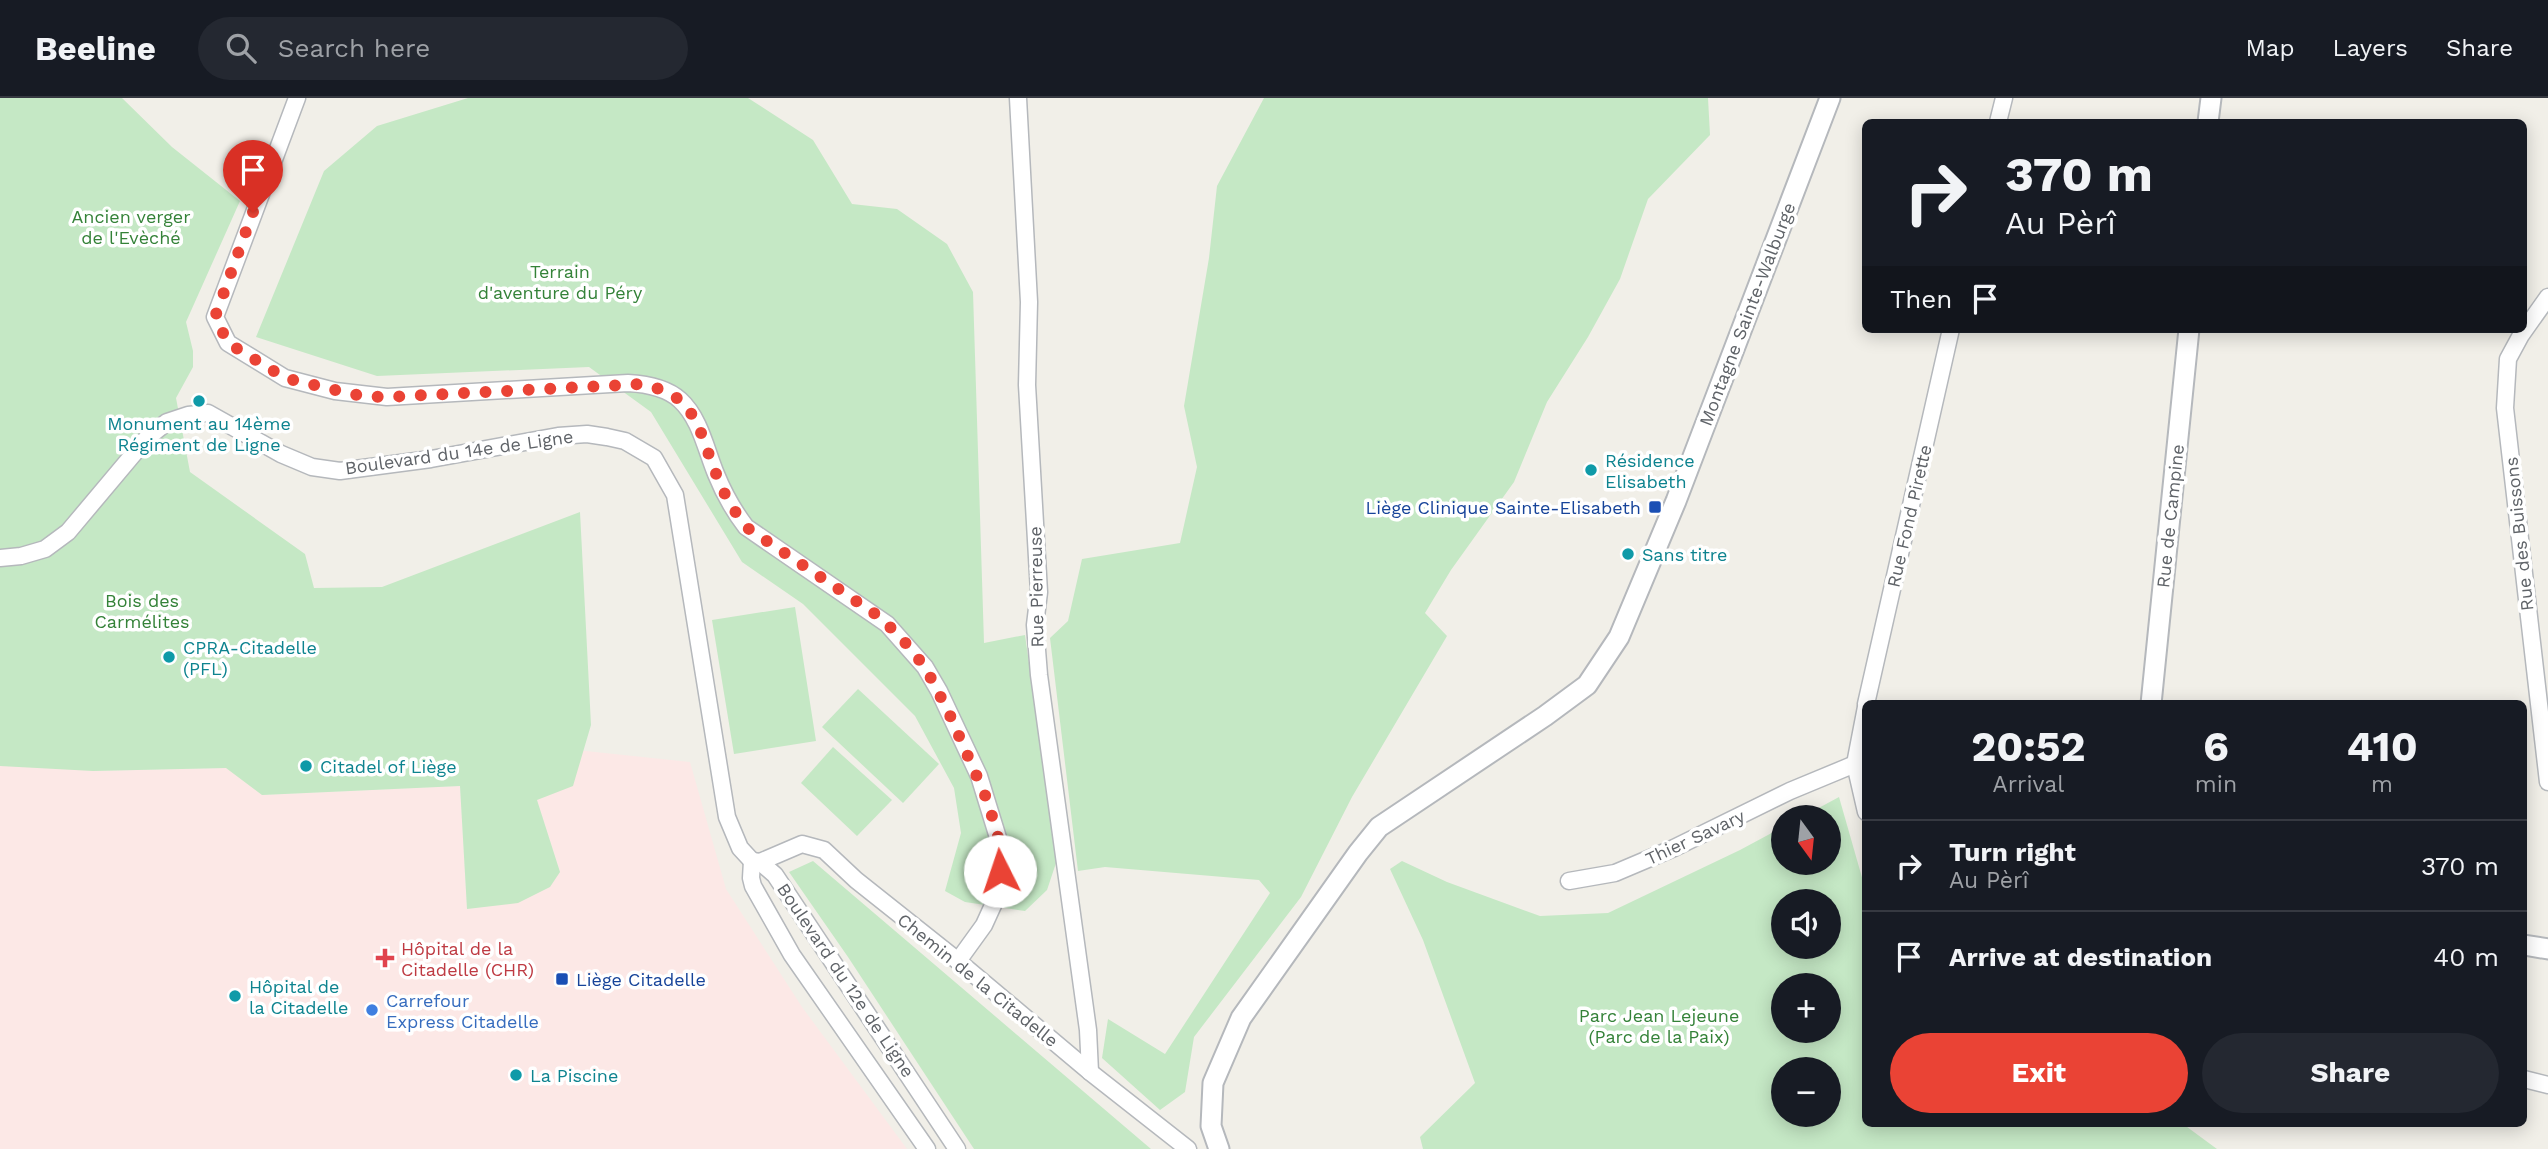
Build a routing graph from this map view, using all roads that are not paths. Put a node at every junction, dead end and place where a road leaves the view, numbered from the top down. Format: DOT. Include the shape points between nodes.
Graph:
graph roads {
  1 [pos="297,98"];
  2 [pos="1018,98"];
  3 [pos="1830,98"];
  4 [pos="2004,98"];
  5 [pos="2211,98"];
  6 [pos="1999,119"];
  7 [pos="2208,119"];
  8 [pos="2548,297"];
  9 [pos="2527,327"];
  10 [pos="1950,333"];
  11 [pos="2189,333"];
  12 [pos="2522,333"];
  13 [pos="0,558"];
  14 [pos="1867,700"];
  15 [pos="2151,700"];
  16 [pos="1862,726"];
  17 [pos="1855,764"];
  18 [pos="2548,782"];
  19 [pos="1862,795"];
  20 [pos="756,861"];
  21 [pos="1569,881"];
  22 [pos="2527,946"];
  23 [pos="2548,949"];
  24 [pos="958,961"];
  25 [pos="1090,1072"];
  26 [pos="2527,1080"];
  27 [pos="2548,1085"];
  28 [pos="927,1149"];
  29 [pos="957,1149"];
  30 [pos="1188,1149"];
  31 [pos="1219,1149"];
  1 -- 24 [label="street" via="215,317 228,343 285,378 361,396 628,383 669,393 681,401 702,436 731,507 746,527 887,624 925,667 939,691 979,776 999,841 1000,871 993,903 984,925"];
  2 -- 25 [label="street, Rue Pierreuse" via="1039,592 1035,625 1087,1016"];
  3 -- 31 [label="street, Montagne Sainte-Walburge" via="1676,501 1619,637 1587,685 1379,827 1358,853 1241,1018 1213,1083 1211,1126"];
  4 -- 6 [label="street"];
  5 -- 7 [label="street"];
  8 -- 9 [label="street, Rue des Buissons"];
  10 -- 14 [label="street, Rue Fond Pirette"];
  11 -- 15 [label="street, Rue de Campine"];
  12 -- 18 [label="street, Rue des Buissons" via="2508,359 2505,408"];
  13 -- 20 [label="street, Boulevard du 14e de Ligne" via="45,549 68,532 147,438 167,422 188,415 208,413 281,454 312,467 340,471 538,439 587,434 625,441 654,458 674,495 727,817 740,848"];
  16 -- 17 [label="street, Rue Fond Pirette"];
  17 -- 19 [label="street"];
  17 -- 21 [label="street, Thier Savary" via="1627,869"];
  20 -- 24 [label="street, Chemin de la Citadelle" via="802,844 824,850"];
  20 -- 28 [label="street, Boulevard du 12e de Ligne" via="753,886 786,946"];
  20 -- 29 [label="street, Boulevard du 12e de Ligne" via="775,875"];
  22 -- 23 [label="street"];
  24 -- 25 [label="street, Chemin de la Citadelle"];
  25 -- 30 [label="street, Chemin de la Citadelle"];
  26 -- 27 [label="street"];
}
